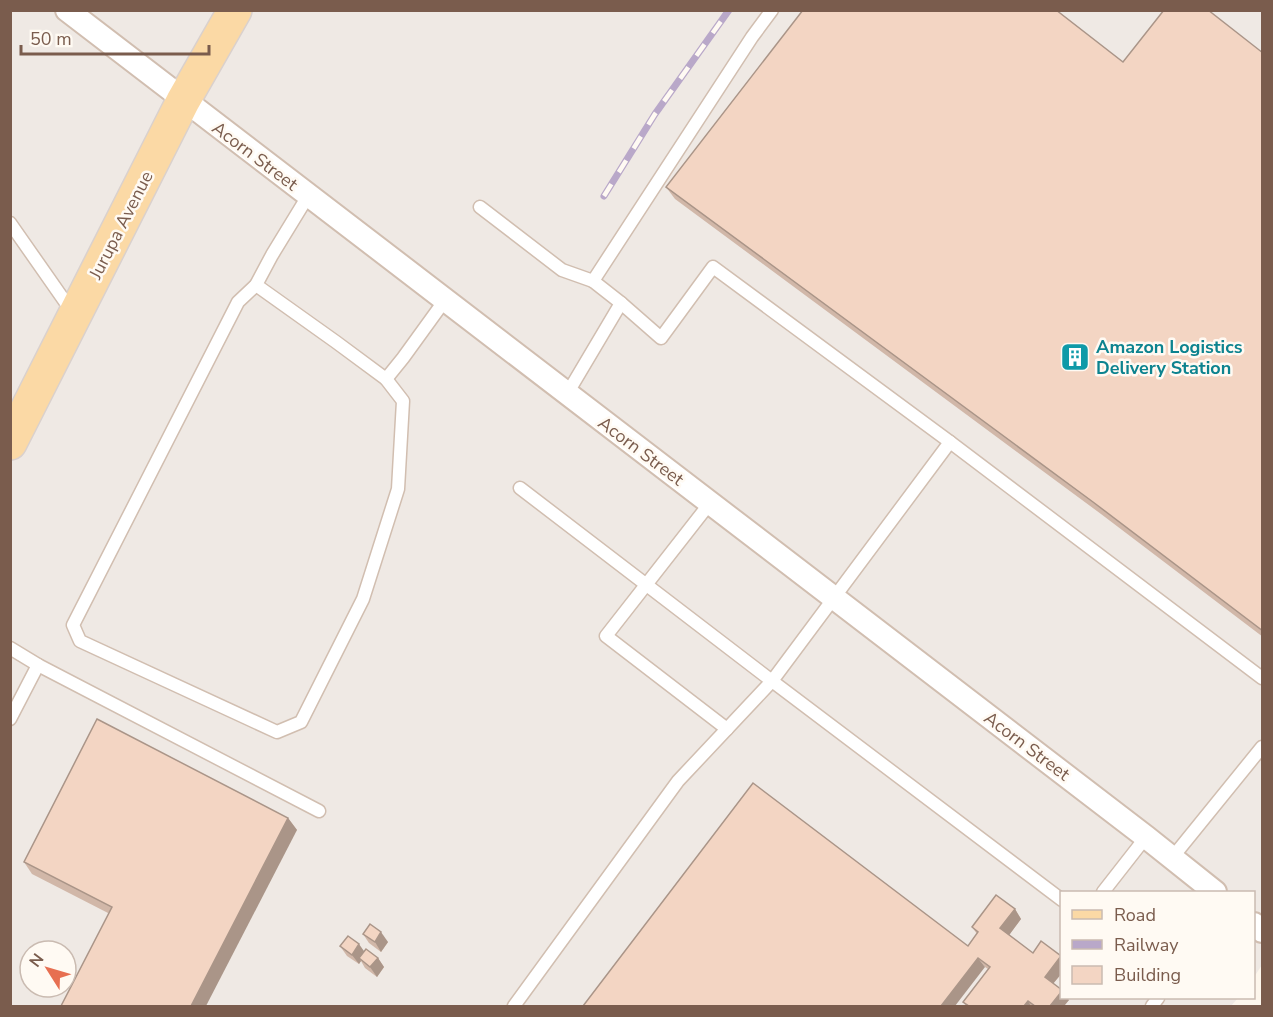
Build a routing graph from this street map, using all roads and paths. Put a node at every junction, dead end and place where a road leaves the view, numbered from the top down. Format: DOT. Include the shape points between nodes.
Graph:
graph roads {
  1 [pos="67,10"];
  2 [pos="236,10"];
  3 [pos="772,10"];
  4 [pos="183,101"];
  5 [pos="308,196"];
  6 [pos="480,207"];
  7 [pos="10,223"];
  8 [pos="593,281"];
  9 [pos="256,285"];
  10 [pos="445,300"];
  11 [pos="621,303"];
  12 [pos="75,316"];
  13 [pos="386,379"];
  14 [pos="567,394"];
  15 [pos="950,442"];
  16 [pos="10,443"];
  17 [pos="520,488"];
  18 [pos="710,503"];
  19 [pos="646,585"];
  20 [pos="833,597"];
  21 [pos="10,648"];
  22 [pos="38,665"];
  23 [pos="1263,678"];
  24 [pos="772,681"];
  25 [pos="10,719"];
  26 [pos="727,729"];
  27 [pos="1263,747"];
  28 [pos="319,811"];
  29 [pos="1146,837"];
  30 [pos="1172,858"];
  31 [pos="1104,891"];
  32 [pos="1214,891"];
  33 [pos="1060,898"];
  34 [pos="514,1006"];
  1 -- 4 [label="street, Acorn Street"];
  2 -- 4 [label="main road, Jurupa Avenue"];
  3 -- 8 [label="lane"];
  4 -- 5 [label="street, Acorn Street"];
  4 -- 12 [label="main road, Jurupa Avenue"];
  5 -- 9 [label="lane"];
  5 -- 10 [label="street, Acorn Street"];
  6 -- 8 [label="lane" via="562,270"];
  7 -- 12 [label="lane"];
  8 -- 11 [label="lane"];
  9 -- 13 [label="lane"];
  9 -- 13 [label="lane" via="238,302 73,625 80,641 277,732 301,722 363,599 398,489 403,401"];
  10 -- 13 [label="lane"];
  10 -- 14 [label="street, Acorn Street"];
  11 -- 14 [label="lane"];
  11 -- 15 [label="lane" via="661,339 713,267"];
  12 -- 16 [label="main road, Jurupa Avenue"];
  14 -- 18 [label="street, Acorn Street"];
  15 -- 20 [label="lane"];
  15 -- 23 [label="lane"];
  17 -- 19 [label="lane"];
  18 -- 19 [label="lane"];
  18 -- 20 [label="street, Acorn Street"];
  19 -- 24 [label="lane"];
  19 -- 26 [label="lane" via="606,636"];
  20 -- 24 [label="lane"];
  20 -- 29 [label="street, Acorn Street"];
  21 -- 22 [label="lane"];
  22 -- 25 [label="lane"];
  22 -- 28 [label="lane"];
  24 -- 26 [label="lane"];
  24 -- 33 [label="lane"];
  26 -- 34 [label="lane" via="678,781"];
  27 -- 30 [label="lane"];
  29 -- 30 [label="street, Acorn Street"];
  29 -- 31 [label="lane"];
  30 -- 32 [label="street, Acorn Street"];
}
